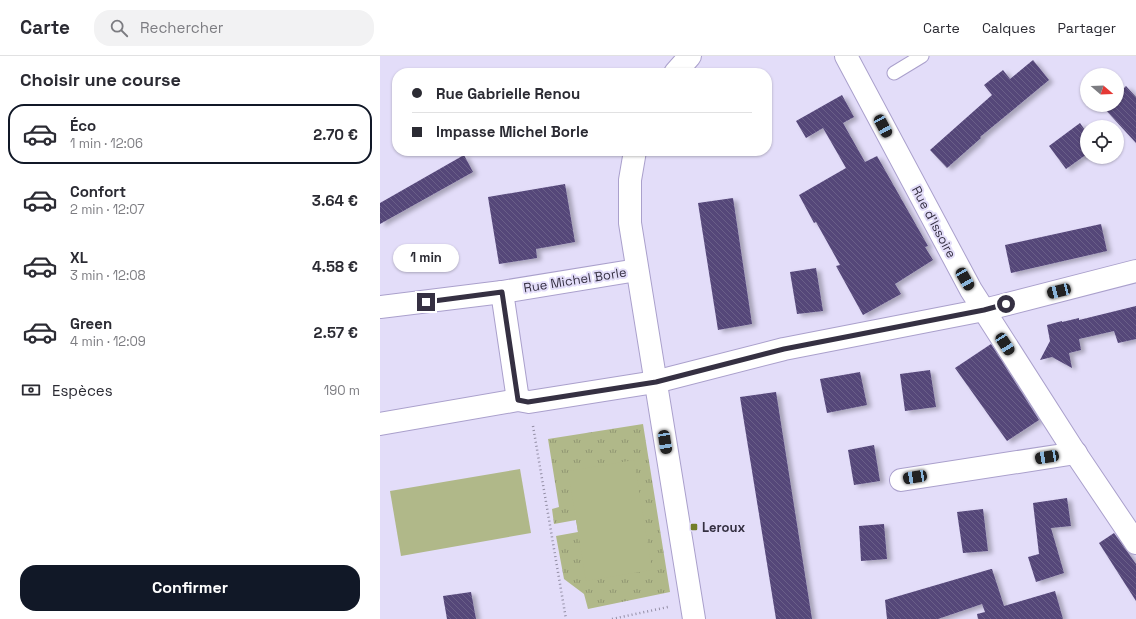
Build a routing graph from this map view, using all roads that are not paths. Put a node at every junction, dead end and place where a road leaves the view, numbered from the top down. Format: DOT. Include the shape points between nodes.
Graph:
graph roads {
  1 [pos="690,56"];
  2 [pos="846,56"];
  3 [pos="922,56"];
  4 [pos="679,68"];
  5 [pos="894,73"];
  6 [pos="634,156"];
  7 [pos="637,270"];
  8 [pos="1136,272"];
  9 [pos="502,292"];
  10 [pos="380,307"];
  11 [pos="984,310"];
  12 [pos="656,382"];
  13 [pos="523,401"];
  14 [pos="380,424"];
  15 [pos="1076,453"];
  16 [pos="901,480"];
  17 [pos="1136,543"];
  18 [pos="693,611"];
  1 -- 4 [label="street"];
  2 -- 11 [label="street, Rue d'Issoire"];
  3 -- 5 [label="lane"];
  6 -- 7 [label="street" via="630,180 630,223"];
  7 -- 9 [label="street, Rue Michel Borle"];
  7 -- 12 [label="street"];
  8 -- 11 [label="street"];
  9 -- 10 [label="street, Rue Michel Borle"];
  9 -- 13 [label="street"];
  11 -- 12 [label="street" via="784,349"];
  11 -- 15 [label="street, Rue d'Issoire"];
  12 -- 13 [label="street"];
  12 -- 18 [label="street"];
  13 -- 14 [label="street"];
  15 -- 16 [label="street"];
  15 -- 17 [label="street, Rue d'Issoire"];
}
